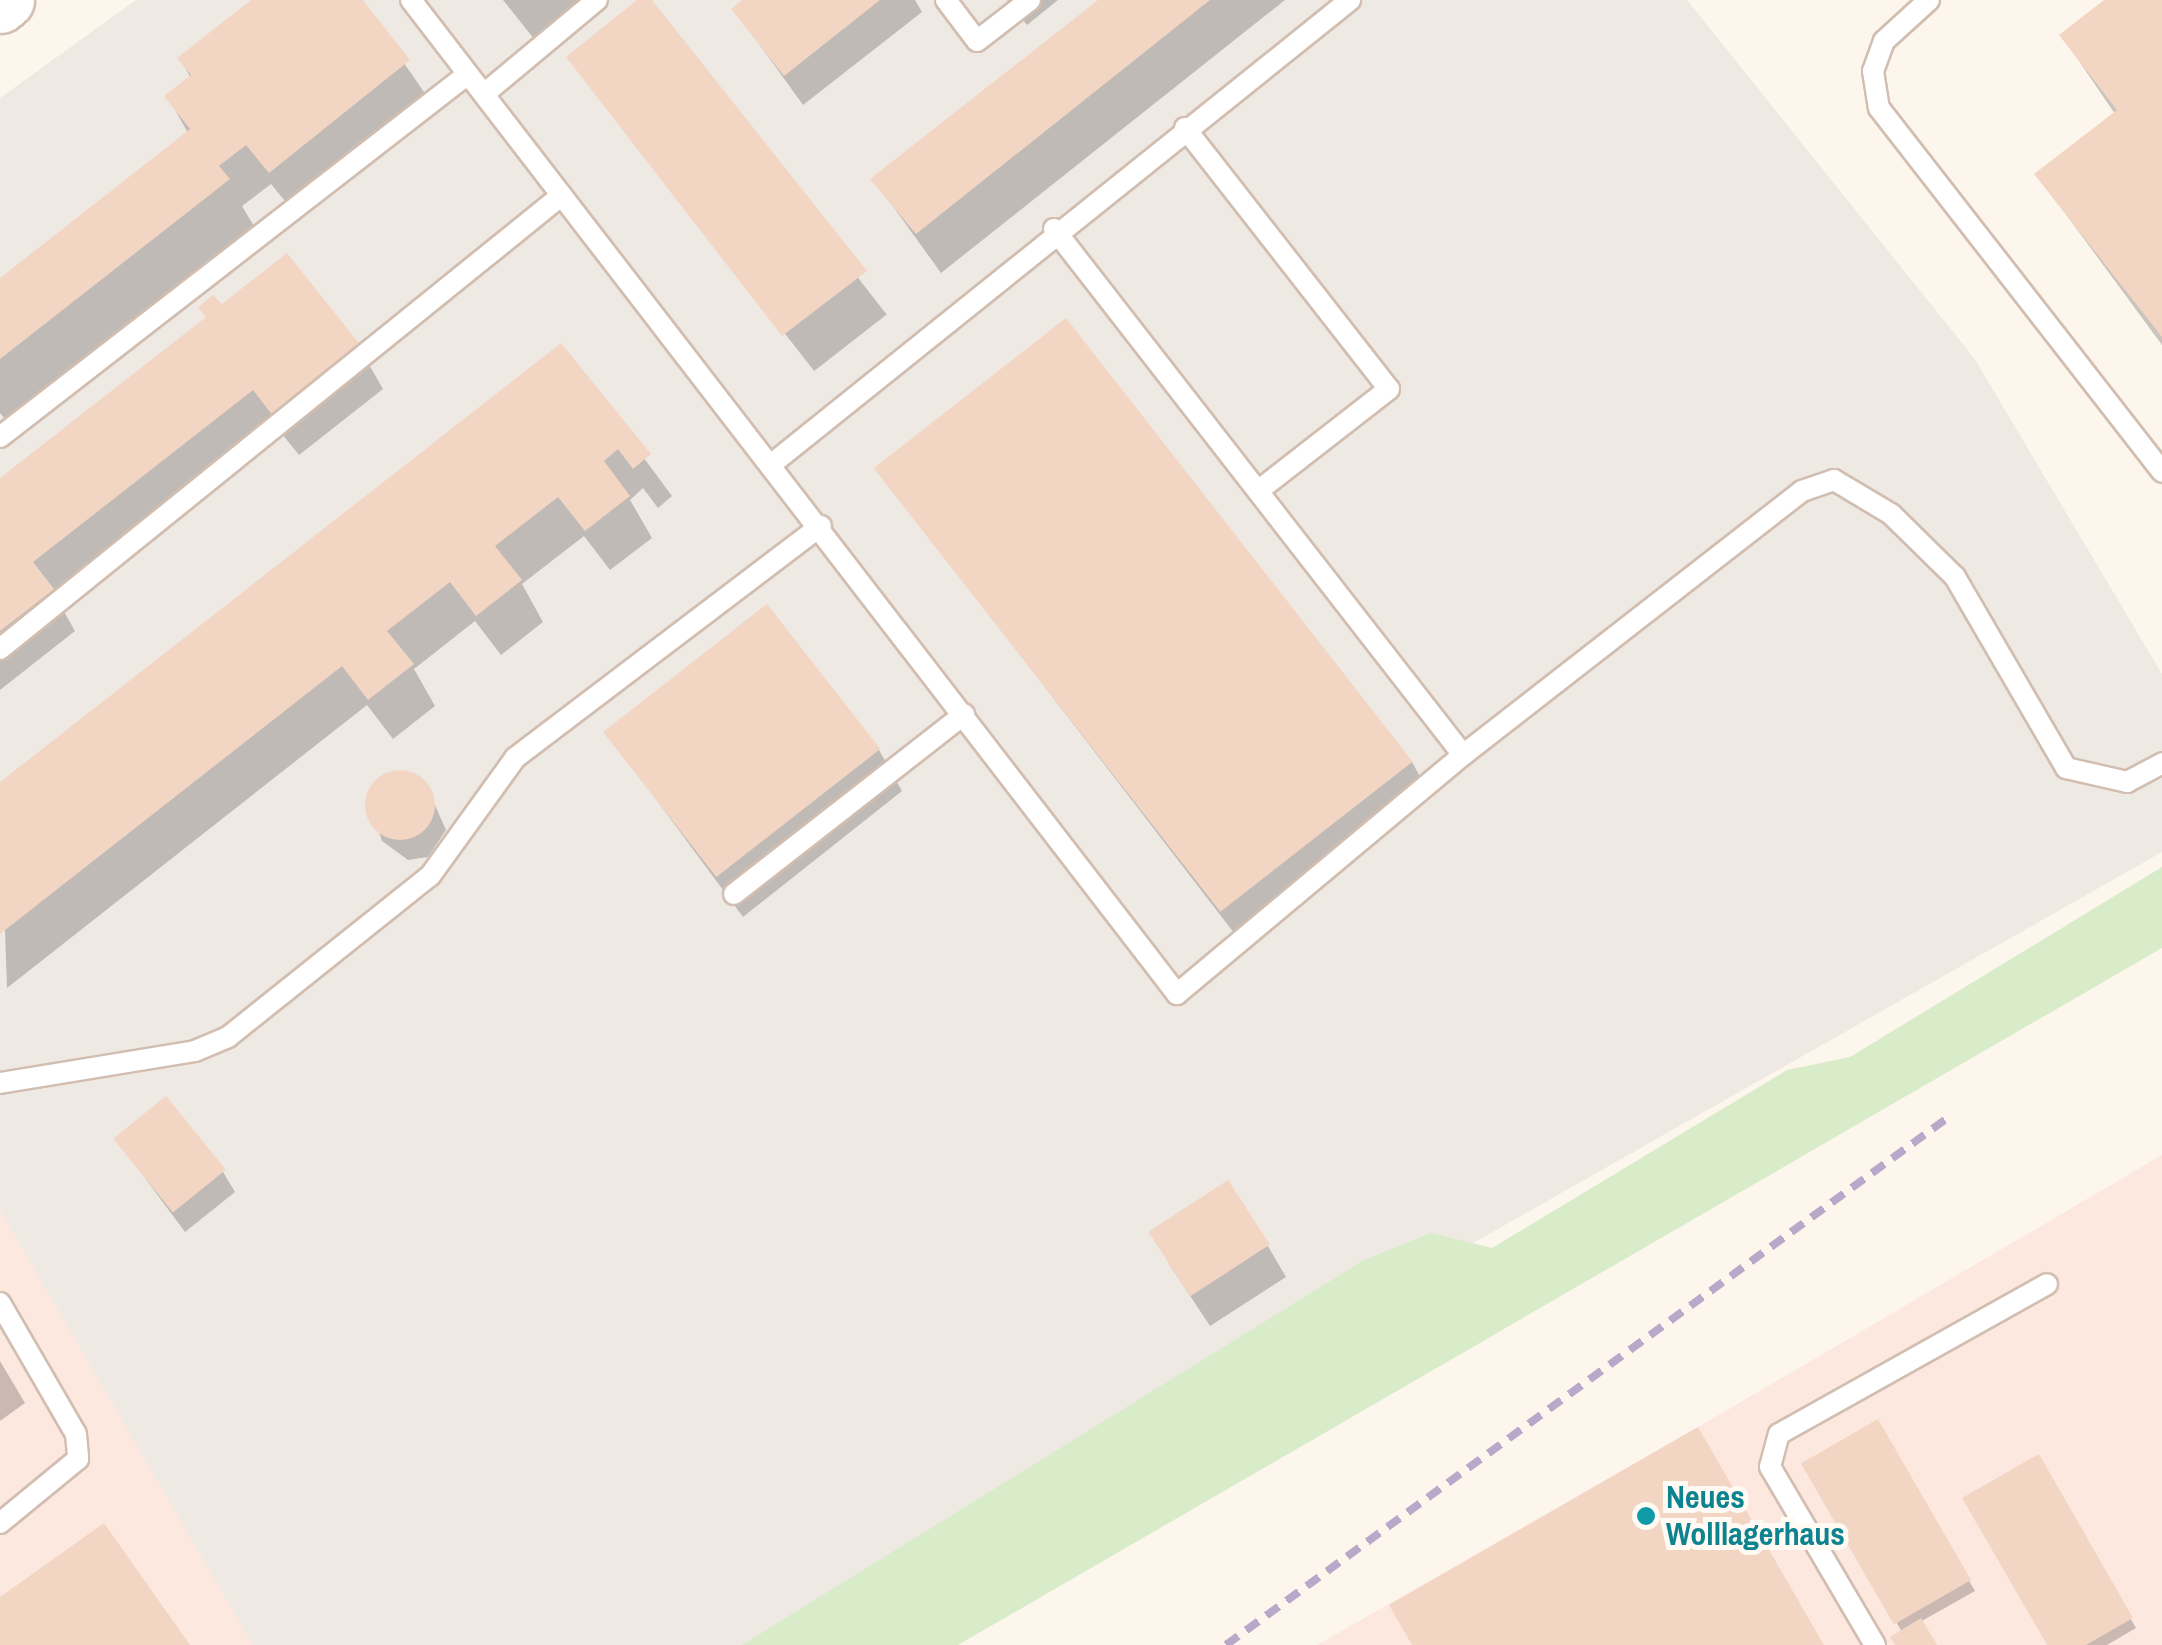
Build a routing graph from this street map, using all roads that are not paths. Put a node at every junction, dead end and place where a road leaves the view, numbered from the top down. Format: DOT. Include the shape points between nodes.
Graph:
graph roads {
  1 [pos="6,0"];
  2 [pos="411,0"];
  3 [pos="598,0"];
  4 [pos="946,0"];
  5 [pos="1030,0"];
  6 [pos="1350,0"];
  7 [pos="1929,0"];
  8 [pos="0,4"];
  9 [pos="468,74"];
  10 [pos="484,94"];
  11 [pos="1186,128"];
  12 [pos="562,194"];
  13 [pos="1054,228"];
  14 [pos="0,437"];
  15 [pos="773,463"];
  16 [pos="2162,472"];
  17 [pos="1258,491"];
  18 [pos="821,526"];
  19 [pos="0,649"];
  20 [pos="964,714"];
  21 [pos="1462,755"];
  22 [pos="2162,763"];
  23 [pos="734,894"];
  24 [pos="0,1084"];
  25 [pos="2047,1284"];
  26 [pos="0,1303"];
  27 [pos="0,1523"];
  28 [pos="1875,1645"];
  1 -- 8 [label="main road"];
  2 -- 9 [label="lane"];
  3 -- 10 [label="lane"];
  4 -- 5 [label="lane" via="977,40"];
  6 -- 11 [label="lane"];
  7 -- 16 [label="lane" via="1884,41 1872,71 1879,108"];
  9 -- 10 [label="lane"];
  9 -- 14 [label="lane"];
  10 -- 12 [label="lane"];
  11 -- 13 [label="lane"];
  11 -- 17 [label="lane" via="1390,388"];
  12 -- 15 [label="lane"];
  12 -- 19 [label="lane"];
  13 -- 15 [label="lane"];
  13 -- 17 [label="lane"];
  15 -- 18 [label="lane"];
  17 -- 21 [label="lane"];
  18 -- 20 [label="lane"];
  18 -- 24 [label="lane" via="516,758 430,876 228,1037 195,1051"];
  20 -- 21 [label="lane" via="1177,994"];
  20 -- 23 [label="lane"];
  21 -- 22 [label="lane" via="1802,490 1834,480 1891,514 1954,577 2066,768 2127,782"];
  25 -- 28 [label="lane" via="1779,1434 1770,1467"];
  26 -- 27 [label="lane" via="76,1434 78,1459"];
}
